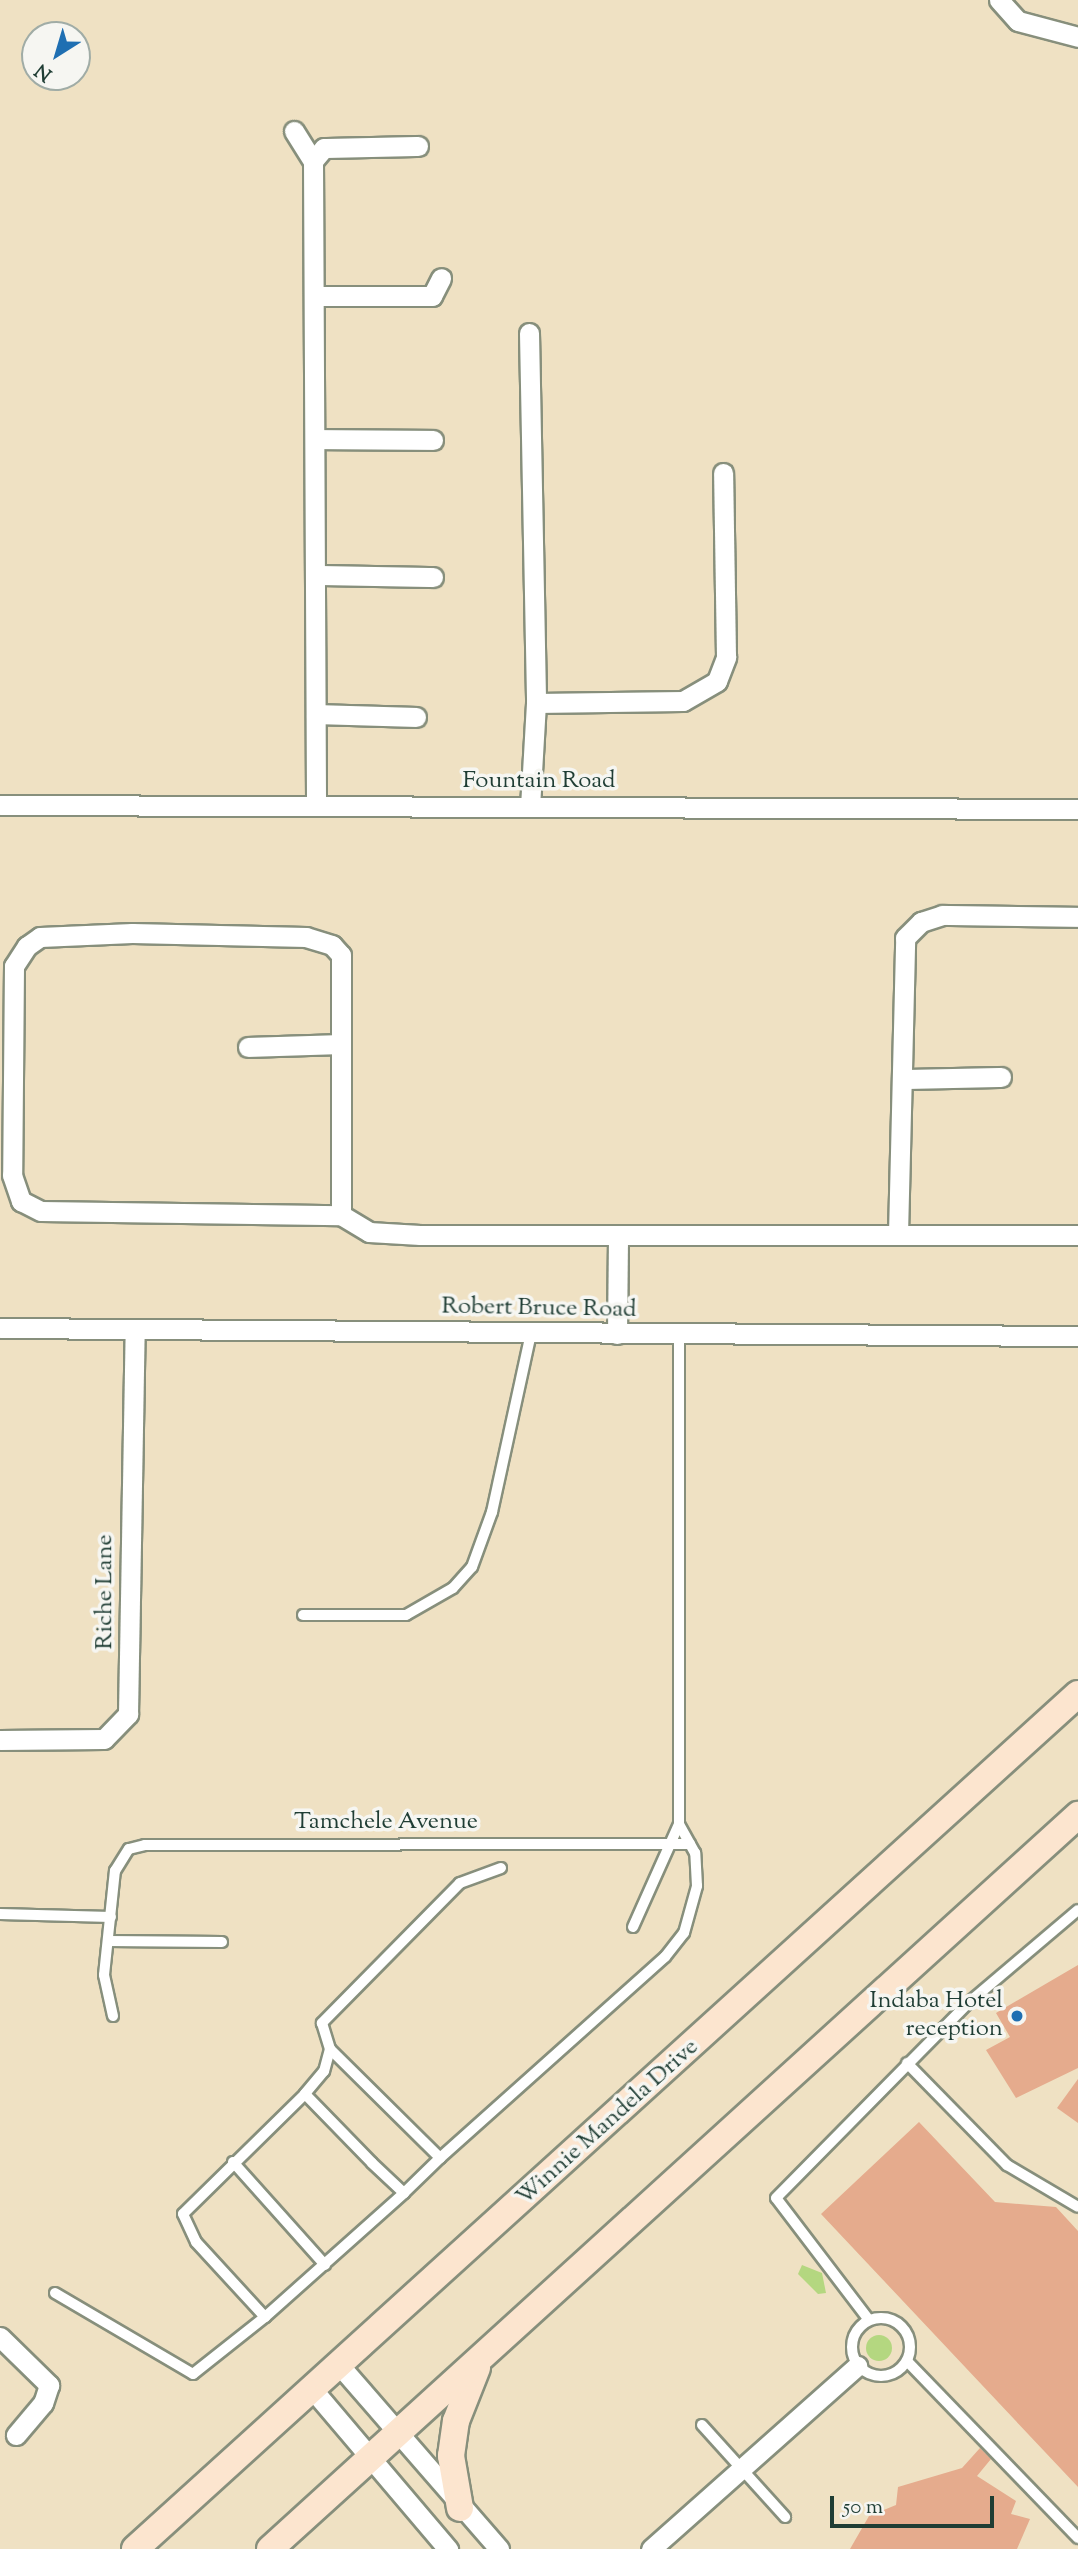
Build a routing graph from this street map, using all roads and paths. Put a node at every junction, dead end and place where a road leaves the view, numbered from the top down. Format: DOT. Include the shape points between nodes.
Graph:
graph roads {
  1 [pos="999,0"];
  2 [pos="1078,37"];
  3 [pos="294,131"];
  4 [pos="418,146"];
  5 [pos="313,161"];
  6 [pos="441,278"];
  7 [pos="315,296"];
  8 [pos="529,333"];
  9 [pos="316,439"];
  10 [pos="433,440"];
  11 [pos="723,473"];
  12 [pos="316,575"];
  13 [pos="433,577"];
  14 [pos="536,703"];
  15 [pos="316,714"];
  16 [pos="416,717"];
  17 [pos="316,804"];
  18 [pos="0,805"];
  19 [pos="530,807"];
  20 [pos="1078,809"];
  21 [pos="1078,917"];
  22 [pos="340,1044"];
  23 [pos="248,1047"];
  24 [pos="1001,1077"];
  25 [pos="904,1080"];
  26 [pos="341,1214"];
  27 [pos="898,1234"];
  28 [pos="1078,1235"];
  29 [pos="618,1236"];
  30 [pos="0,1328"];
  31 [pos="135,1331"];
  32 [pos="531,1333"];
  33 [pos="618,1334"];
  34 [pos="678,1336"];
  35 [pos="1078,1336"];
  36 [pos="303,1615"];
  37 [pos="1078,1694"];
  38 [pos="0,1740"];
  39 [pos="1078,1815"];
  40 [pos="679,1824"];
  41 [pos="671,1843"];
  42 [pos="690,1844"];
  43 [pos="501,1868"];
  44 [pos="1078,1910"];
  45 [pos="0,1914"];
  46 [pos="111,1917"];
  47 [pos="634,1927"];
  48 [pos="108,1941"];
  49 [pos="222,1942"];
  50 [pos="113,2016"];
  51 [pos="330,2049"];
  52 [pos="907,2063"];
  53 [pos="306,2094"];
  54 [pos="440,2158"];
  55 [pos="233,2162"];
  56 [pos="404,2193"];
  57 [pos="1078,2207"];
  58 [pos="325,2265"];
  59 [pos="55,2293"];
  60 [pos="265,2318"];
  61 [pos="869,2320"];
  62 [pos="0,2337"];
  63 [pos="907,2361"];
  64 [pos="479,2363"];
  65 [pos="858,2366"];
  66 [pos="341,2367"];
  67 [pos="313,2390"];
  68 [pos="702,2425"];
  69 [pos="16,2435"];
  70 [pos="396,2437"];
  71 [pos="371,2458"];
  72 [pos="741,2469"];
  73 [pos="460,2508"];
  74 [pos="785,2517"];
  75 [pos="1078,2538"];
  76 [pos="656,2548"];
  77 [pos="135,2549"];
  78 [pos="270,2549"];
  79 [pos="448,2549"];
  80 [pos="499,2549"];
  1 -- 2 [label="street" via="1018,21"];
  3 -- 5 [label="street"];
  4 -- 5 [label="street" via="324,148"];
  5 -- 7 [label="street"];
  6 -- 7 [label="street" via="432,296"];
  7 -- 9 [label="street"];
  8 -- 14 [label="street"];
  9 -- 10 [label="street"];
  9 -- 12 [label="street"];
  11 -- 14 [label="street" via="726,657 717,681 683,701"];
  12 -- 13 [label="street"];
  12 -- 15 [label="street"];
  14 -- 19 [label="street"];
  15 -- 16 [label="street"];
  15 -- 17 [label="street"];
  17 -- 18 [label="street, Fountain Road"];
  17 -- 19 [label="street, Fountain Road"];
  19 -- 20 [label="street, Fountain Road"];
  21 -- 25 [label="street" via="942,915 912,928 905,938"];
  22 -- 23 [label="street"];
  22 -- 26 [label="street"];
  22 -- 26 [label="street" via="341,955 319,939 40,937 14,966 12,1175 21,1200 56,1212"];
  24 -- 25 [label="street"];
  25 -- 27 [label="street"];
  26 -- 29 [label="street" via="369,1232"];
  27 -- 28 [label="street"];
  27 -- 29 [label="street"];
  29 -- 33 [label="street"];
  30 -- 31 [label="street, Robert Bruce Road"];
  31 -- 32 [label="street, Robert Bruce Road"];
  31 -- 38 [label="street, Riche Lane" via="128,1714 104,1739"];
  32 -- 33 [label="street, Robert Bruce Road"];
  32 -- 36 [label="lane" via="492,1512 472,1567 453,1588 406,1615"];
  33 -- 34 [label="street, Robert Bruce Road"];
  34 -- 35 [label="street, Robert Bruce Road"];
  34 -- 40 [label="lane"];
  37 -- 66 [label="main road, Winnie Mandela Drive"];
  39 -- 64 [label="main road"];
  40 -- 41 [label="lane"];
  40 -- 42 [label="lane"];
  41 -- 42 [label="lane, Tamchele Avenue"];
  41 -- 46 [label="lane, Tamchele Avenue" via="145,1845 129,1849 115,1871"];
  41 -- 47 [label="lane"];
  42 -- 54 [label="lane" via="695,1901 684,1933 665,1957"];
  43 -- 51 [label="lane" via="460,1883 361,1978 322,2024"];
  44 -- 52 [label="lane"];
  45 -- 46 [label="lane"];
  46 -- 48 [label="lane"];
  48 -- 49 [label="lane"];
  48 -- 50 [label="lane" via="104,1975"];
  51 -- 53 [label="lane" via="324,2071"];
  51 -- 54 [label="lane"];
  52 -- 57 [label="lane" via="1007,2165"];
  52 -- 61 [label="lane" via="829,2151 776,2198"];
  53 -- 55 [label="lane"];
  53 -- 56 [label="lane"];
  54 -- 56 [label="lane"];
  55 -- 58 [label="lane"];
  55 -- 60 [label="lane" via="183,2214 184,2226"];
  56 -- 58 [label="lane"];
  58 -- 60 [label="lane"];
  59 -- 60 [label="lane" via="193,2374"];
  61 -- 63 [label="lane" via="887,2318 902,2327 910,2343"];
  61 -- 65 [label="lane" via="852,2340"];
  62 -- 69 [label="street" via="48,2385 43,2403"];
  63 -- 65 [label="lane" via="884,2376"];
  63 -- 75 [label="lane"];
  64 -- 70 [label="main road"];
  64 -- 73 [label="main road" via="456,2421 450,2456"];
  65 -- 72 [label="street"];
  66 -- 67 [label="main road, Winnie Mandela Drive"];
  66 -- 70 [label="street"];
  67 -- 71 [label="street"];
  67 -- 77 [label="main road, Winnie Mandela Drive"];
  68 -- 72 [label="lane"];
  70 -- 71 [label="main road"];
  70 -- 73 [label="street"];
  71 -- 78 [label="main road"];
  71 -- 79 [label="street"];
  72 -- 74 [label="lane"];
  72 -- 76 [label="street"];
  73 -- 80 [label="street"];
}
